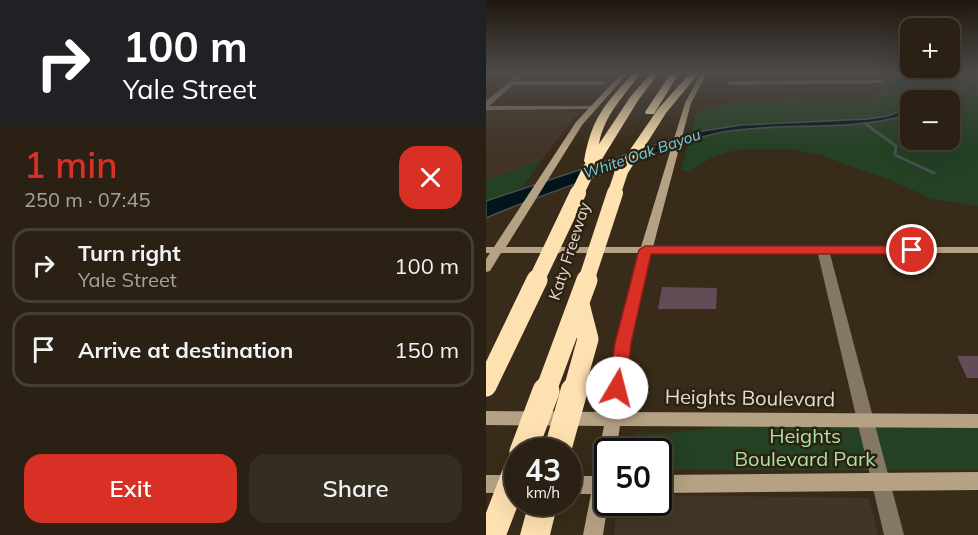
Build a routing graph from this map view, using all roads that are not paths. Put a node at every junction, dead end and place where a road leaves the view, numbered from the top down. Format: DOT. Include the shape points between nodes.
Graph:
graph roads {
  1 [pos="601,98"];
  2 [pos="617,98"];
  3 [pos="637,98"];
  4 [pos="659,98"];
  5 [pos="673,98"];
  6 [pos="691,98"];
  7 [pos="486,106"];
  8 [pos="592,107"];
  9 [pos="589,169"];
  10 [pos="621,173"];
  11 [pos="492,250"];
  12 [pos="645,250"];
  13 [pos="823,250"];
  14 [pos="978,250"];
  15 [pos="486,268"];
  16 [pos="579,304"];
  17 [pos="486,386"];
  18 [pos="486,418"];
  19 [pos="613,420"];
  20 [pos="866,421"];
  21 [pos="978,421"];
  22 [pos="529,438"];
  23 [pos="561,438"];
  24 [pos="611,438"];
  25 [pos="881,481"];
  26 [pos="978,481"];
  27 [pos="486,484"];
  28 [pos="504,484"];
  29 [pos="672,484"];
  30 [pos="504,504"];
  31 [pos="540,516"];
  32 [pos="597,516"];
  33 [pos="492,535"];
  34 [pos="535,535"];
  35 [pos="593,535"];
  36 [pos="894,535"];
  1 -- 8 [label="main road"];
  2 -- 9 [label="highway" via="595,133"];
  3 -- 9 [label="highway, Katy Freeway"];
  4 -- 10 [label="highway, Katy Freeway"];
  5 -- 10 [label="highway"];
  6 -- 12 [label="main road"];
  7 -- 8 [label="street"];
  8 -- 11 [label="main road" via="507,234"];
  9 -- 17 [label="highway, Katy Freeway, bridge"];
  10 -- 16 [label="highway, Katy Freeway, bridge"];
  11 -- 12 [label="main road"];
  11 -- 15 [label="main road"];
  12 -- 13 [label="main road"];
  12 -- 19 [label="main road" via="623,343"];
  13 -- 14 [label="main road"];
  13 -- 20 [label="street"];
  16 -- 22 [label="highway, Katy Freeway, bridge"];
  16 -- 23 [label="highway, bridge" via="588,339"];
  18 -- 19 [label="main road, Heights Boulevard"];
  19 -- 20 [label="main road, Heights Boulevard"];
  19 -- 24 [label="main road"];
  20 -- 21 [label="main road, Heights Boulevard"];
  20 -- 25 [label="street"];
  25 -- 26 [label="main road"];
  25 -- 29 [label="main road"];
  25 -- 36 [label="street"];
  27 -- 28 [label="main road"];
  30 -- 33 [label="highway, bridge"];
  31 -- 34 [label="highway"];
  32 -- 35 [label="main road"];
}
